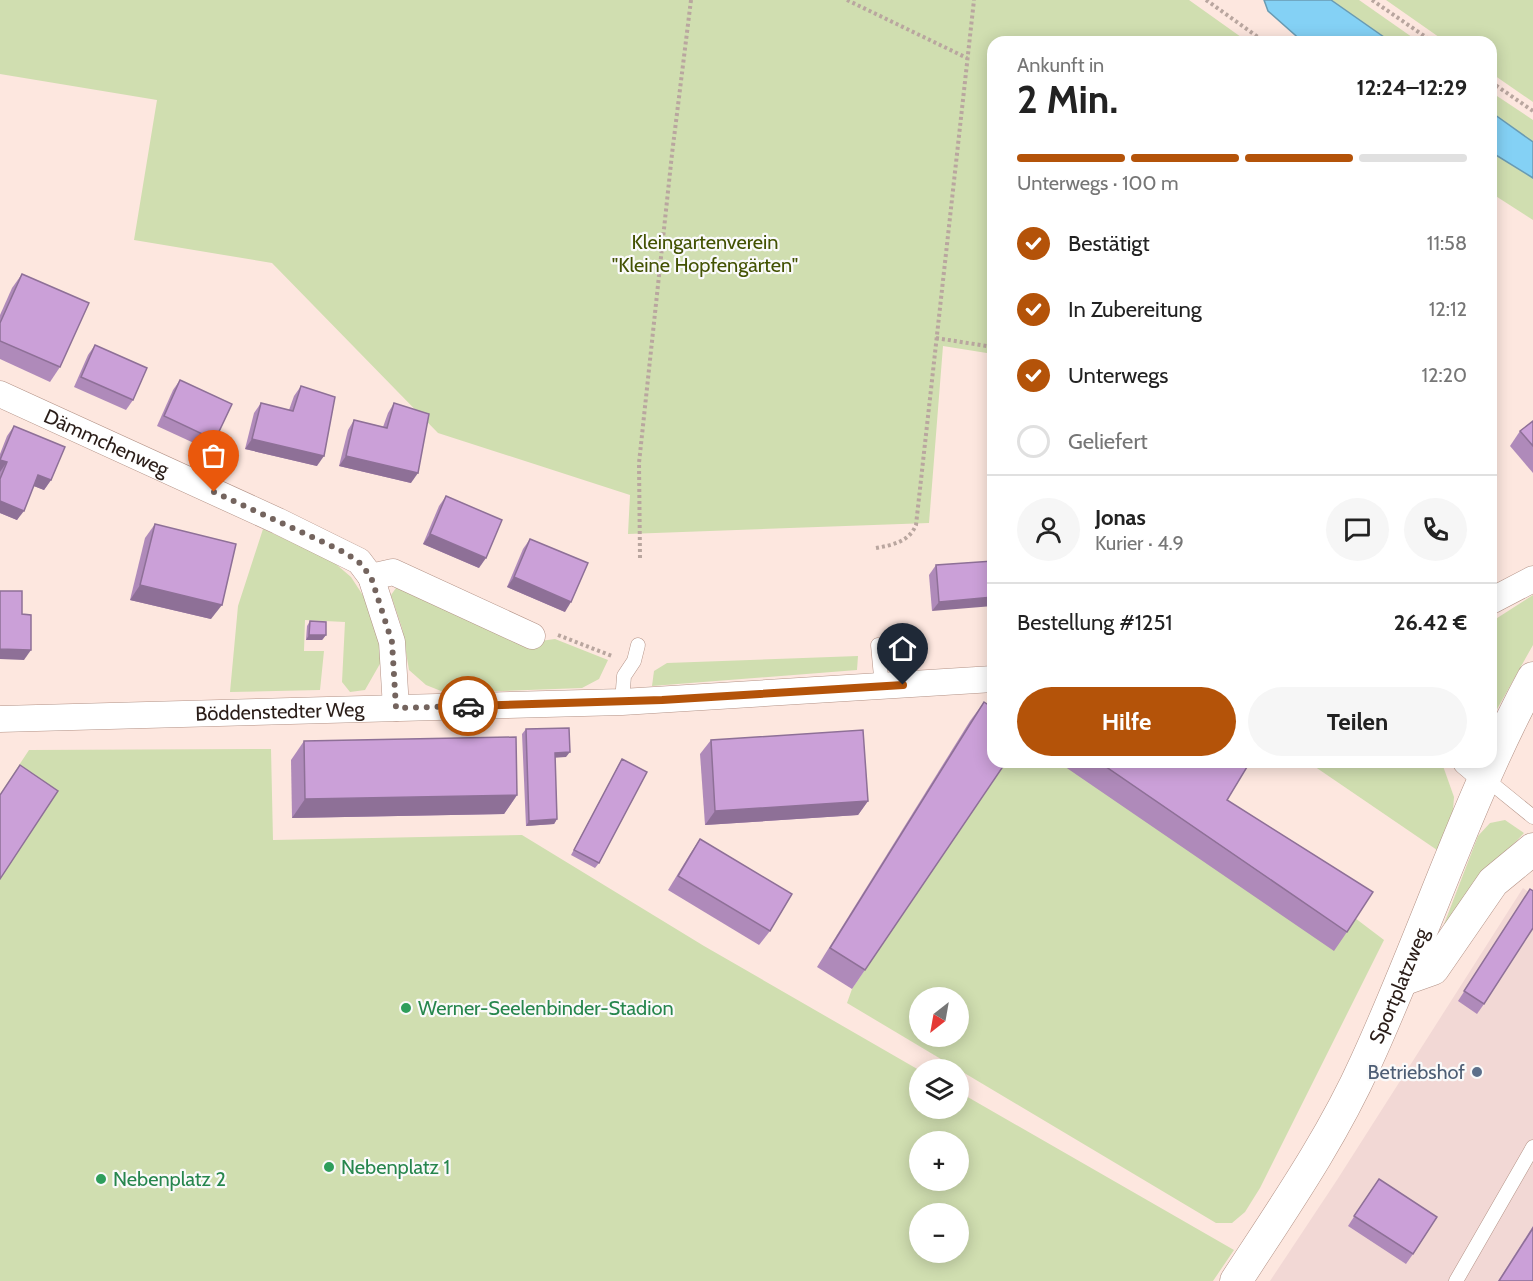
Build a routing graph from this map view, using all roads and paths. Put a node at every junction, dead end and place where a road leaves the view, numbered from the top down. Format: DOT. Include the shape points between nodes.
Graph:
graph roads {
  1 [pos="691,0"];
  2 [pos="847,0"];
  3 [pos="974,0"];
  4 [pos="1206,0"];
  5 [pos="1372,0"];
  6 [pos="1257,36"];
  7 [pos="1424,36"];
  8 [pos="967,58"];
  9 [pos="1497,86"];
  10 [pos="1533,111"];
  11 [pos="936,338"];
  12 [pos="987,346"];
  13 [pos="0,394"];
  14 [pos="876,548"];
  15 [pos="640,558"];
  16 [pos="371,577"];
  17 [pos="1533,579"];
  18 [pos="1497,598"];
  19 [pos="532,636"];
  20 [pos="638,645"];
  21 [pos="878,645"];
  22 [pos="634,661"];
  23 [pos="1533,678"];
  24 [pos="987,679"];
  25 [pos="882,687"];
  26 [pos="622,702"];
  27 [pos="396,708"];
  28 [pos="0,719"];
  29 [pos="1497,739"];
  30 [pos="1476,770"];
  31 [pos="1533,817"];
  32 [pos="1533,849"];
  33 [pos="1402,980"];
  34 [pos="1533,1147"];
  35 [pos="1236,1281"];
  36 [pos="1456,1281"];
  1 -- 15 [label="path" via="639,463"];
  2 -- 8 [label="path"];
  3 -- 8 [label="path"];
  4 -- 6 [label="path"];
  5 -- 7 [label="path"];
  8 -- 11 [label="path"];
  9 -- 10 [label="path"];
  11 -- 12 [label="path"];
  11 -- 14 [label="path" via="916,525 904,540"];
  13 -- 16 [label="street, Dämmchenweg" via="338,549 358,561"];
  16 -- 19 [label="street" via="393,572"];
  16 -- 27 [label="street, Dämmchenweg" via="392,642"];
  17 -- 18 [label="street"];
  19 -- 22 [label="path" via="551,633"];
  20 -- 22 [label="lane"];
  21 -- 25 [label="lane"];
  22 -- 26 [label="lane" via="624,676"];
  23 -- 29 [label="street, Sportplatzweg"];
  24 -- 25 [label="street, Böddenstedter Weg"];
  25 -- 26 [label="street, Böddenstedter Weg"];
  26 -- 27 [label="street, Böddenstedter Weg"];
  27 -- 28 [label="street, Böddenstedter Weg"];
  30 -- 31 [label="lane"];
  30 -- 33 [label="street, Sportplatzweg"];
  32 -- 33 [label="street" via="1493,882 1433,969"];
  33 -- 35 [label="street, Sportplatzweg" via="1366,1065 1321,1151"];
  34 -- 36 [label="lane"];
}
